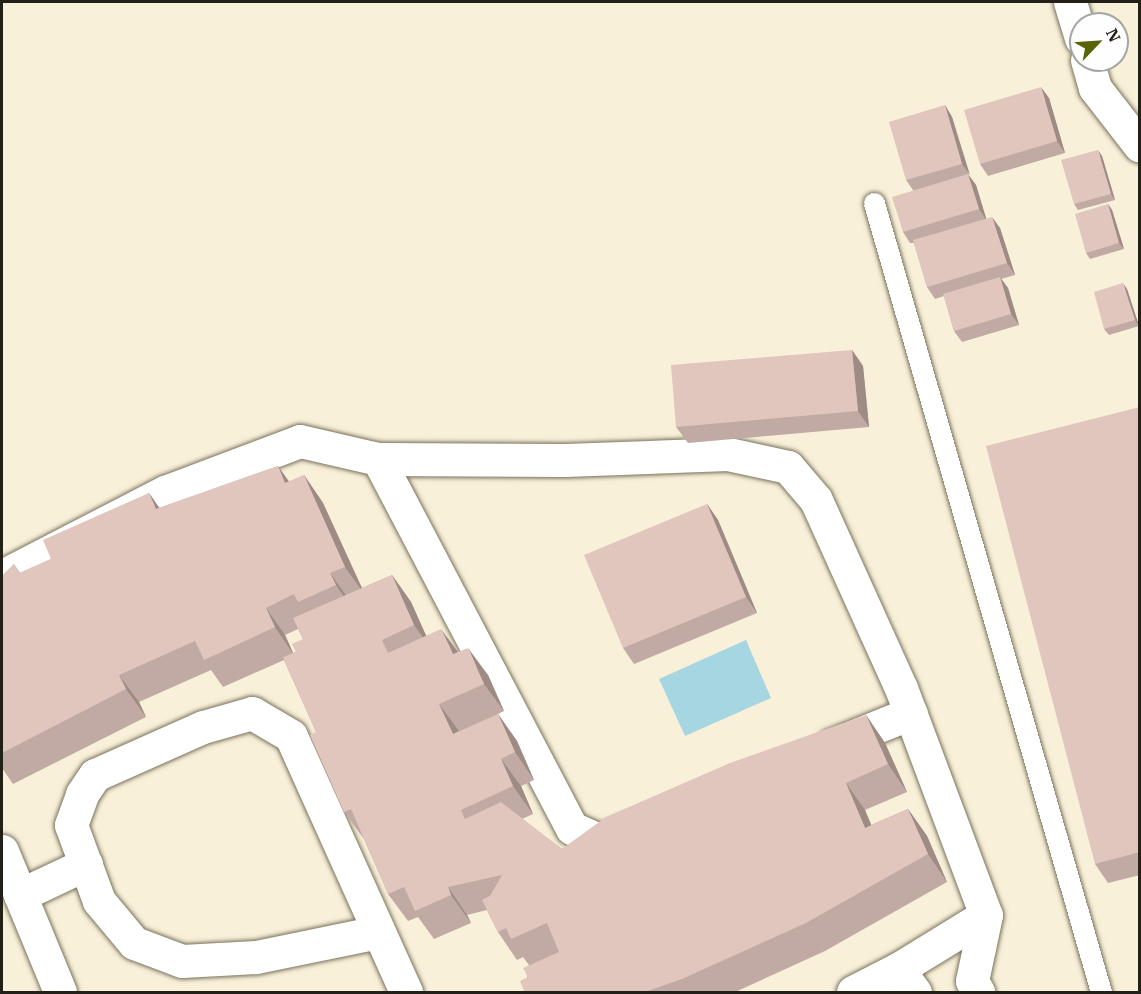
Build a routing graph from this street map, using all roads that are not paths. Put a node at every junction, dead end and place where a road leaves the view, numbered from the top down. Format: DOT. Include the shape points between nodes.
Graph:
graph roads {
  1 [pos="1090,72"];
  2 [pos="1140,146"];
  3 [pos="874,203"];
  4 [pos="378,459"];
  5 [pos="2,576"];
  6 [pos="910,713"];
  7 [pos="800,759"];
  8 [pos="657,818"];
  9 [pos="2,851"];
  10 [pos="86,864"];
  11 [pos="20,895"];
  12 [pos="986,915"];
  13 [pos="378,932"];
  14 [pos="906,981"];
  15 [pos="60,993"];
  16 [pos="406,993"];
  17 [pos="853,993"];
  18 [pos="978,993"];
  19 [pos="1101,993"];
  1 -- 2 [label="street" via="1095,88"];
  3 -- 19 [label="lane"];
  4 -- 5 [label="street" via="300,441 165,492"];
  4 -- 6 [label="street" via="565,460 728,454 788,467 816,501"];
  4 -- 8 [label="street" via="572,828 602,842"];
  6 -- 7 [label="street"];
  6 -- 12 [label="street"];
  9 -- 11 [label="street"];
  10 -- 11 [label="street"];
  10 -- 13 [label="street" via="99,901 134,943 182,961 256,957"];
  10 -- 13 [label="street" via="71,825 82,794 95,775 203,727 252,713 291,736"];
  11 -- 15 [label="street"];
  12 -- 14 [label="street"];
  12 -- 18 [label="street" via="972,981"];
  13 -- 16 [label="street"];
  14 -- 17 [label="street"];
}
